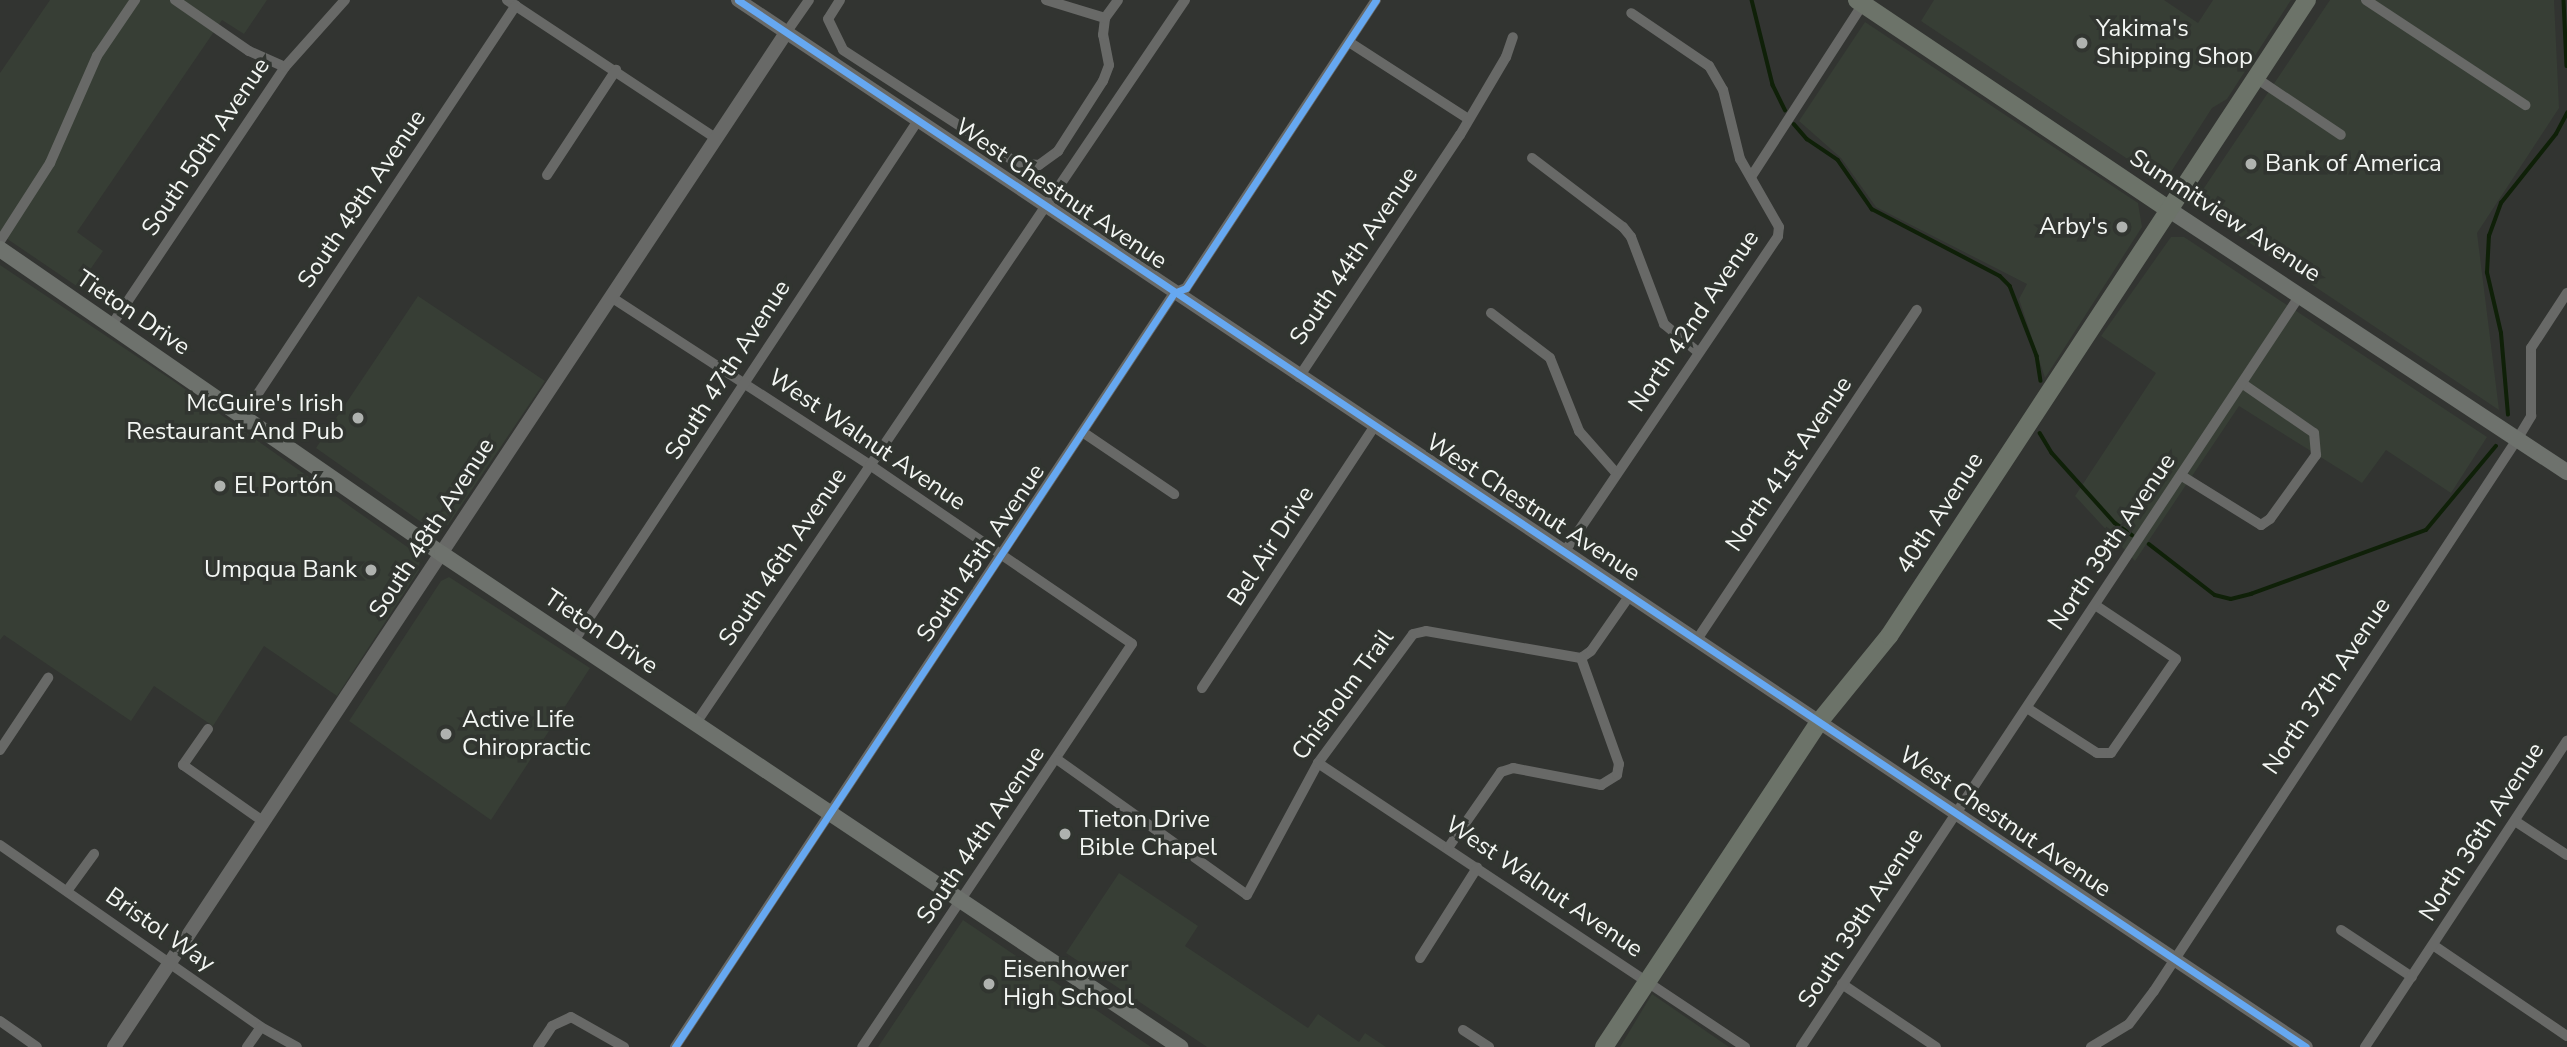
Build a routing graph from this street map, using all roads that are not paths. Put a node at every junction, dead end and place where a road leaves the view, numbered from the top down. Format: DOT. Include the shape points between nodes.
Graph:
graph roads {
  1 [pos="135,0"];
  2 [pos="174,0"];
  3 [pos="345,0"];
  4 [pos="738,0"];
  5 [pos="809,0"];
  6 [pos="840,0"];
  7 [pos="1046,0"];
  8 [pos="1118,0"];
  9 [pos="1185,0"];
  10 [pos="1376,0"];
  11 [pos="2308,0"];
  12 [pos="2366,0"];
  13 [pos="1860,2"];
  14 [pos="511,3"];
  15 [pos="1631,13"];
  16 [pos="1105,18"];
  17 [pos="786,33"];
  18 [pos="1513,37"];
  19 [pos="1349,42"];
  20 [pos="285,67"];
  21 [pos="616,71"];
  22 [pos="2256,78"];
  23 [pos="2525,105"];
  24 [pos="1466,118"];
  25 [pos="917,122"];
  26 [pos="2341,135"];
  27 [pos="717,139"];
  28 [pos="1532,158"];
  29 [pos="547,175"];
  30 [pos="1751,177"];
  31 [pos="1046,206"];
  32 [pos="2168,209"];
  33 [pos="0,242"];
  34 [pos="0,249"];
  35 [pos="1174,293"];
  36 [pos="2567,293"];
  37 [pos="2300,295"];
  38 [pos="611,297"];
  39 [pos="1917,310"];
  40 [pos="1491,313"];
  41 [pos="111,326"];
  42 [pos="1698,352"];
  43 [pos="1299,377"];
  44 [pos="745,384"];
  45 [pos="2244,384"];
  46 [pos="243,416"];
  47 [pos="1375,426"];
  48 [pos="1084,433"];
  49 [pos="2518,439"];
  50 [pos="870,465"];
  51 [pos="2567,472"];
  52 [pos="1617,474"];
  53 [pos="2182,475"];
  54 [pos="1174,494"];
  55 [pos="1565,551"];
  56 [pos="442,555"];
  57 [pos="1002,556"];
  58 [pos="1630,595"];
  59 [pos="2095,605"];
  60 [pos="574,641"];
  61 [pos="1696,641"];
  62 [pos="1132,644"];
  63 [pos="1581,658"];
  64 [pos="48,678"];
  65 [pos="1202,688"];
  66 [pos="2027,708"];
  67 [pos="1819,722"];
  68 [pos="696,723"];
  69 [pos="208,729"];
  70 [pos="2565,749"];
  71 [pos="0,750"];
  72 [pos="1058,760"];
  73 [pos="1318,763"];
  74 [pos="1957,812"];
  75 [pos="832,815"];
  76 [pos="2515,821"];
  77 [pos="264,822"];
  78 [pos="0,845"];
  79 [pos="1448,848"];
  80 [pos="93,854"];
  81 [pos="2567,855"];
  82 [pos="1477,868"];
  83 [pos="67,891"];
  84 [pos="961,901"];
  85 [pos="2340,930"];
  86 [pos="2433,945"];
  87 [pos="2172,957"];
  88 [pos="1420,958"];
  89 [pos="170,964"];
  90 [pos="2412,976"];
  91 [pos="1646,982"];
  92 [pos="1842,984"];
  93 [pos="0,1021"];
  94 [pos="261,1027"];
  95 [pos="1463,1030"];
  96 [pos="2567,1035"];
  97 [pos="37,1047"];
  98 [pos="114,1047"];
  99 [pos="247,1047"];
  100 [pos="297,1047"];
  101 [pos="538,1047"];
  102 [pos="624,1047"];
  103 [pos="675,1047"];
  104 [pos="862,1047"];
  105 [pos="1180,1047"];
  106 [pos="1489,1047"];
  107 [pos="1604,1047"];
  108 [pos="1745,1047"];
  109 [pos="1801,1047"];
  110 [pos="1936,1047"];
  111 [pos="2091,1047"];
  112 [pos="2306,1047"];
  113 [pos="2365,1047"];
  1 -- 33 [label="street" via="97,56 50,163"];
  2 -- 20 [label="street" via="249,51"];
  3 -- 20 [label="street, South 50th Avenue"];
  4 -- 17 [label="street, West Chestnut Avenue"];
  5 -- 17 [label="street"];
  6 -- 16 [label="street" via="828,19 843,50 1017,163 1039,165 1058,151 1103,81 1109,65"];
  7 -- 16 [label="street"];
  8 -- 16 [label="street"];
  9 -- 31 [label="street, South 46th Avenue"];
  10 -- 19 [label="street, South 45th Avenue"];
  11 -- 22 [label="main road, 40th Avenue"];
  12 -- 23 [label="street"];
  13 -- 30 [label="street"];
  13 -- 32 [label="main road, Summitview Avenue"];
  14 -- 21 [label="street"];
  14 -- 46 [label="street, South 49th Avenue"];
  15 -- 30 [label="street" via="1709,66 1723,90 1740,159"];
  17 -- 25 [label="street, West Chestnut Avenue"];
  17 -- 27 [label="street, South 48th Avenue"];
  18 -- 24 [label="street, South 44th Avenue" via="1506,57"];
  19 -- 24 [label="street"];
  19 -- 35 [label="street, South 45th Avenue" via="1186,288"];
  20 -- 41 [label="street, South 50th Avenue"];
  21 -- 27 [label="street"];
  21 -- 29 [label="street"];
  22 -- 26 [label="street"];
  22 -- 32 [label="main road, 40th Avenue"];
  24 -- 43 [label="street, South 44th Avenue" via="1445,159"];
  25 -- 31 [label="street, West Chestnut Avenue"];
  25 -- 44 [label="street, South 47th Avenue"];
  27 -- 38 [label="street, South 48th Avenue"];
  28 -- 42 [label="street" via="1632,237 1664,324"];
  30 -- 42 [label="street, North 42nd Avenue" via="1779,227 1778,236"];
  31 -- 35 [label="street, West Chestnut Avenue"];
  31 -- 50 [label="street, South 46th Avenue"];
  32 -- 37 [label="main road, Summitview Avenue"];
  32 -- 67 [label="main road, 40th Avenue" via="1889,636"];
  34 -- 41 [label="main road, Tieton Drive"];
  35 -- 43 [label="street, West Chestnut Avenue"];
  35 -- 48 [label="street, South 45th Avenue"];
  36 -- 49 [label="street, North 37th Avenue" via="2531,348 2532,416"];
  37 -- 45 [label="street, North 39th Avenue"];
  37 -- 49 [label="main road, Summitview Avenue"];
  38 -- 44 [label="street, West Walnut Avenue"];
  38 -- 56 [label="street, South 48th Avenue"];
  39 -- 61 [label="street, North 41st Avenue"];
  40 -- 52 [label="street" via="1550,358 1579,430"];
  41 -- 46 [label="main road, Tieton Drive"];
  42 -- 52 [label="street, North 42nd Avenue"];
  43 -- 47 [label="street, West Chestnut Avenue"];
  44 -- 50 [label="street, West Walnut Avenue"];
  44 -- 60 [label="street, South 47th Avenue"];
  45 -- 53 [label="street, North 39th Avenue"];
  45 -- 53 [label="street" via="2314,433 2316,454 2261,525"];
  46 -- 56 [label="main road, Tieton Drive"];
  47 -- 55 [label="street, West Chestnut Avenue"];
  47 -- 65 [label="street, Bel Air Drive"];
  48 -- 54 [label="street"];
  48 -- 57 [label="street, South 45th Avenue"];
  49 -- 51 [label="main road, Summitview Avenue"];
  49 -- 87 [label="street, North 37th Avenue"];
  50 -- 57 [label="street, West Walnut Avenue"];
  50 -- 68 [label="street, South 46th Avenue"];
  52 -- 55 [label="street, North 42nd Avenue"];
  53 -- 59 [label="street, North 39th Avenue"];
  55 -- 58 [label="street, West Chestnut Avenue"];
  56 -- 60 [label="main road, Tieton Drive"];
  56 -- 77 [label="street, South 48th Avenue"];
  57 -- 62 [label="street, West Walnut Avenue"];
  57 -- 75 [label="street, South 45th Avenue"];
  58 -- 61 [label="street, West Chestnut Avenue"];
  58 -- 63 [label="street" via="1591,651"];
  59 -- 66 [label="street, North 39th Avenue"];
  59 -- 66 [label="street" via="2176,659 2161,682 2115,751 2106,755"];
  60 -- 68 [label="main road, Tieton Drive"];
  61 -- 67 [label="street, West Chestnut Avenue"];
  62 -- 72 [label="street, South 44th Avenue"];
  63 -- 73 [label="street, Chisholm Trail" via="1426,631 1413,634"];
  63 -- 79 [label="street" via="1619,764 1617,775 1601,785 1513,768 1501,772"];
  64 -- 71 [label="street"];
  66 -- 74 [label="street, North 39th Avenue"];
  67 -- 74 [label="street, West Chestnut Avenue"];
  67 -- 91 [label="main road, 40th Avenue"];
  68 -- 75 [label="main road, Tieton Drive"];
  69 -- 77 [label="street" via="183,765"];
  70 -- 76 [label="street, North 36th Avenue"];
  72 -- 73 [label="street, Chisholm Trail" via="1247,895"];
  72 -- 84 [label="street, South 44th Avenue"];
  73 -- 79 [label="street, West Walnut Avenue"];
  74 -- 87 [label="street, West Chestnut Avenue"];
  74 -- 92 [label="street, South 39th Avenue"];
  75 -- 84 [label="main road, Tieton Drive"];
  75 -- 103 [label="street, South 45th Avenue"];
  76 -- 81 [label="street"];
  76 -- 86 [label="street, North 36th Avenue"];
  77 -- 89 [label="street, South 48th Avenue"];
  78 -- 83 [label="street, Bristol Way"];
  79 -- 82 [label="street, West Walnut Avenue"];
  80 -- 83 [label="street"];
  82 -- 88 [label="street"];
  82 -- 91 [label="street, West Walnut Avenue"];
  83 -- 89 [label="street, Bristol Way"];
  84 -- 104 [label="street, South 44th Avenue"];
  84 -- 105 [label="main road, Tieton Drive"];
  85 -- 90 [label="street"];
  86 -- 90 [label="street, North 36th Avenue"];
  86 -- 96 [label="street"];
  87 -- 111 [label="street, North 37th Avenue" via="2129,1024"];
  87 -- 112 [label="street, West Chestnut Avenue"];
  89 -- 94 [label="street, Bristol Way"];
  89 -- 98 [label="street, South 48th Avenue"];
  90 -- 113 [label="street, North 36th Avenue"];
  91 -- 107 [label="main road, 40th Avenue"];
  91 -- 108 [label="street, West Walnut Avenue"];
  92 -- 109 [label="street, South 39th Avenue"];
  92 -- 110 [label="street"];
  93 -- 97 [label="street"];
  94 -- 99 [label="street"];
  94 -- 100 [label="street, Bristol Way"];
  95 -- 106 [label="street"];
  101 -- 102 [label="street" via="561,1020 585,1021"];
}
